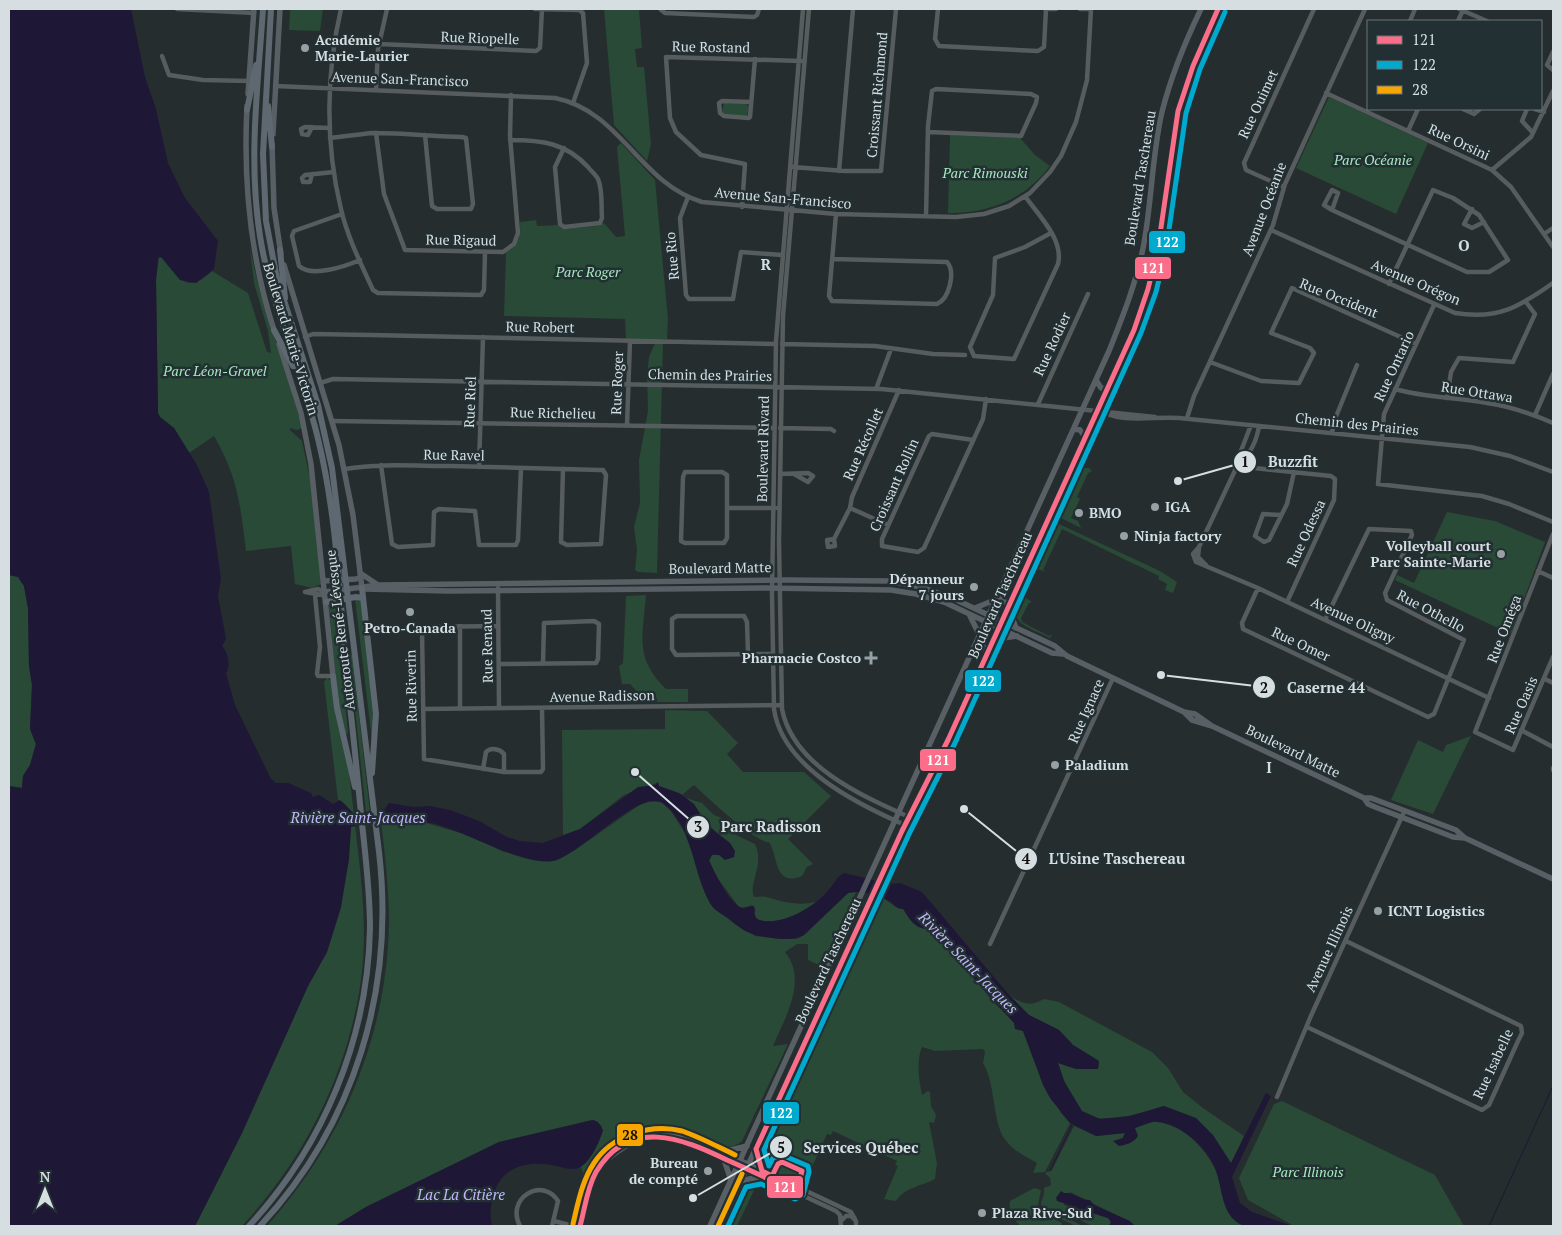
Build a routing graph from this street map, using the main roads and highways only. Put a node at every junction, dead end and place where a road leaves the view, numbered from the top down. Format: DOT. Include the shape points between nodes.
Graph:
graph roads {
  1 [pos="263,9"];
  2 [pos="271,9"];
  3 [pos="280,9"];
  4 [pos="1201,9"];
  5 [pos="1218,9"];
  6 [pos="254,11"];
  7 [pos="261,41"];
  8 [pos="266,87"];
  9 [pos="247,110"];
  10 [pos="272,147"];
  11 [pos="280,250"];
  12 [pos="286,309"];
  13 [pos="274,330"];
  14 [pos="1096,380"];
  15 [pos="1108,389"];
  16 [pos="304,390"];
  17 [pos="1074,429"];
  18 [pos="1085,437"];
  19 [pos="360,575"];
  20 [pos="324,581"];
  21 [pos="378,585"];
  22 [pos="362,588"];
  23 [pos="325,592"];
  24 [pos="998,596"];
  25 [pos="363,598"];
  26 [pos="326,602"];
  27 [pos="1009,605"];
  28 [pos="975,608"];
  29 [pos="968,614"];
  30 [pos="988,619"];
  31 [pos="1000,624"];
  32 [pos="1016,628"];
  33 [pos="980,636"];
  34 [pos="1016,636"];
  35 [pos="976,644"];
  36 [pos="991,645"];
  37 [pos="987,654"];
  38 [pos="1063,654"];
  39 [pos="333,676"];
  40 [pos="371,784"];
  41 [pos="361,813"];
  42 [pos="1553,879"];
  43 [pos="747,1146"];
  44 [pos="756,1149"];
  45 [pos="731,1180"];
  46 [pos="741,1181"];
  47 [pos="249,1226"];
  48 [pos="260,1226"];
  49 [pos="710,1226"];
  50 [pos="720,1226"];
  1 -- 7 [label="highway, Autoroute René-Lévesque"];
  2 -- 8 [label="highway, Autoroute René-Lévesque"];
  3 -- 10 [label="main road, Boulevard Marie-Victorin"];
  4 -- 14 [label="main road, Boulevard Taschereau" via="1178,61 1163,107 1146,228 1134,282"];
  5 -- 15 [label="main road, Boulevard Taschereau" via="1192,69 1177,116 1160,244 1149,288"];
  6 -- 9 [label="main road, Boulevard Marie-Victorin"];
  7 -- 9 [label="highway"];
  7 -- 16 [label="highway, Autoroute René-Lévesque" via="254,151 259,225 271,289"];
  8 -- 10 [label="highway"];
  8 -- 12 [label="highway, Autoroute René-Lévesque" via="262,154 265,205 274,264"];
  9 -- 13 [label="main road, Boulevard Marie-Victorin" via="245,162 249,225"];
  10 -- 11 [label="main road, Boulevard Marie-Victorin"];
  11 -- 12 [label="highway"];
  11 -- 19 [label="main road, Boulevard Marie-Victorin" via="345,469"];
  12 -- 40 [label="highway, Autoroute René-Lévesque" via="314,395 336,488"];
  13 -- 16 [label="highway"];
  13 -- 20 [label="main road, Boulevard Marie-Victorin" via="304,426 313,476"];
  14 -- 15 [label="main road" via="1101,388"];
  14 -- 17 [label="main road, Boulevard Taschereau"];
  15 -- 18 [label="main road, Boulevard Taschereau"];
  16 -- 41 [label="highway, Autoroute René-Lévesque" via="326,477"];
  17 -- 18 [label="main road" via="1079,429"];
  17 -- 24 [label="main road, Boulevard Taschereau"];
  18 -- 27 [label="main road, Boulevard Taschereau"];
  19 -- 20 [label="main road" via="356,579"];
  19 -- 21 [label="main road"];
  19 -- 22 [label="main road, Boulevard Marie-Victorin"];
  20 -- 23 [label="main road, Boulevard Marie-Victorin"];
  21 -- 22 [label="main road, Boulevard Matte"];
  21 -- 28 [label="main road, Boulevard Matte" via="772,580 894,582 932,590"];
  22 -- 23 [label="main road, Boulevard Matte"];
  22 -- 25 [label="highway"];
  22 -- 29 [label="main road, Boulevard Matte" via="899,591 933,598"];
  23 -- 26 [label="main road, Boulevard Marie-Victorin"];
  24 -- 27 [label="main road"];
  24 -- 28 [label="main road"];
  24 -- 30 [label="main road, Boulevard Taschereau"];
  25 -- 26 [label="highway"];
  25 -- 40 [label="highway" via="376,720"];
  26 -- 39 [label="main road, Boulevard Marie-Victorin"];
  27 -- 31 [label="main road, Boulevard Taschereau"];
  27 -- 32 [label="main road"];
  28 -- 30 [label="main road, Boulevard Matte"];
  29 -- 30 [label="main road, Boulevard Matte"];
  29 -- 33 [label="main road"];
  30 -- 31 [label="main road, Boulevard Matte"];
  30 -- 33 [label="main road, Boulevard Taschereau"];
  31 -- 32 [label="main road, Boulevard Matte"];
  31 -- 34 [label="main road, Boulevard Matte"];
  31 -- 36 [label="main road, Boulevard Taschereau"];
  32 -- 38 [label="main road, Boulevard Matte" via="1055,646"];
  33 -- 35 [label="main road, Boulevard Taschereau"];
  34 -- 36 [label="main road" via="1003,638"];
  34 -- 38 [label="main road, Boulevard Matte" via="1052,653"];
  35 -- 37 [label="main road" via="982,645"];
  35 -- 43 [label="main road, Boulevard Taschereau"];
  36 -- 37 [label="main road, Boulevard Taschereau"];
  37 -- 44 [label="main road, Boulevard Taschereau"];
  38 -- 42 [label="main road, Boulevard Matte" via="1184,712 1195,714 1212,726 1364,798 1368,804 1456,830 1465,838"];
  39 -- 41 [label="highway"];
  40 -- 48 [label="highway, Autoroute René-Lévesque" via="382,886 383,933 377,989 365,1043 347,1094 324,1139 292,1188"];
  41 -- 47 [label="highway, Autoroute René-Lévesque" via="370,932 364,992 352,1046 338,1087 315,1135 288,1179"];
  43 -- 45 [label="main road, Boulevard Taschereau"];
  43 -- 45 [label="main road" via="723,1154"];
  44 -- 46 [label="main road, Boulevard Taschereau"];
  44 -- 46 [label="main road" via="762,1173"];
  45 -- 49 [label="main road, Boulevard Taschereau"];
  46 -- 50 [label="main road, Boulevard Taschereau"];
}
